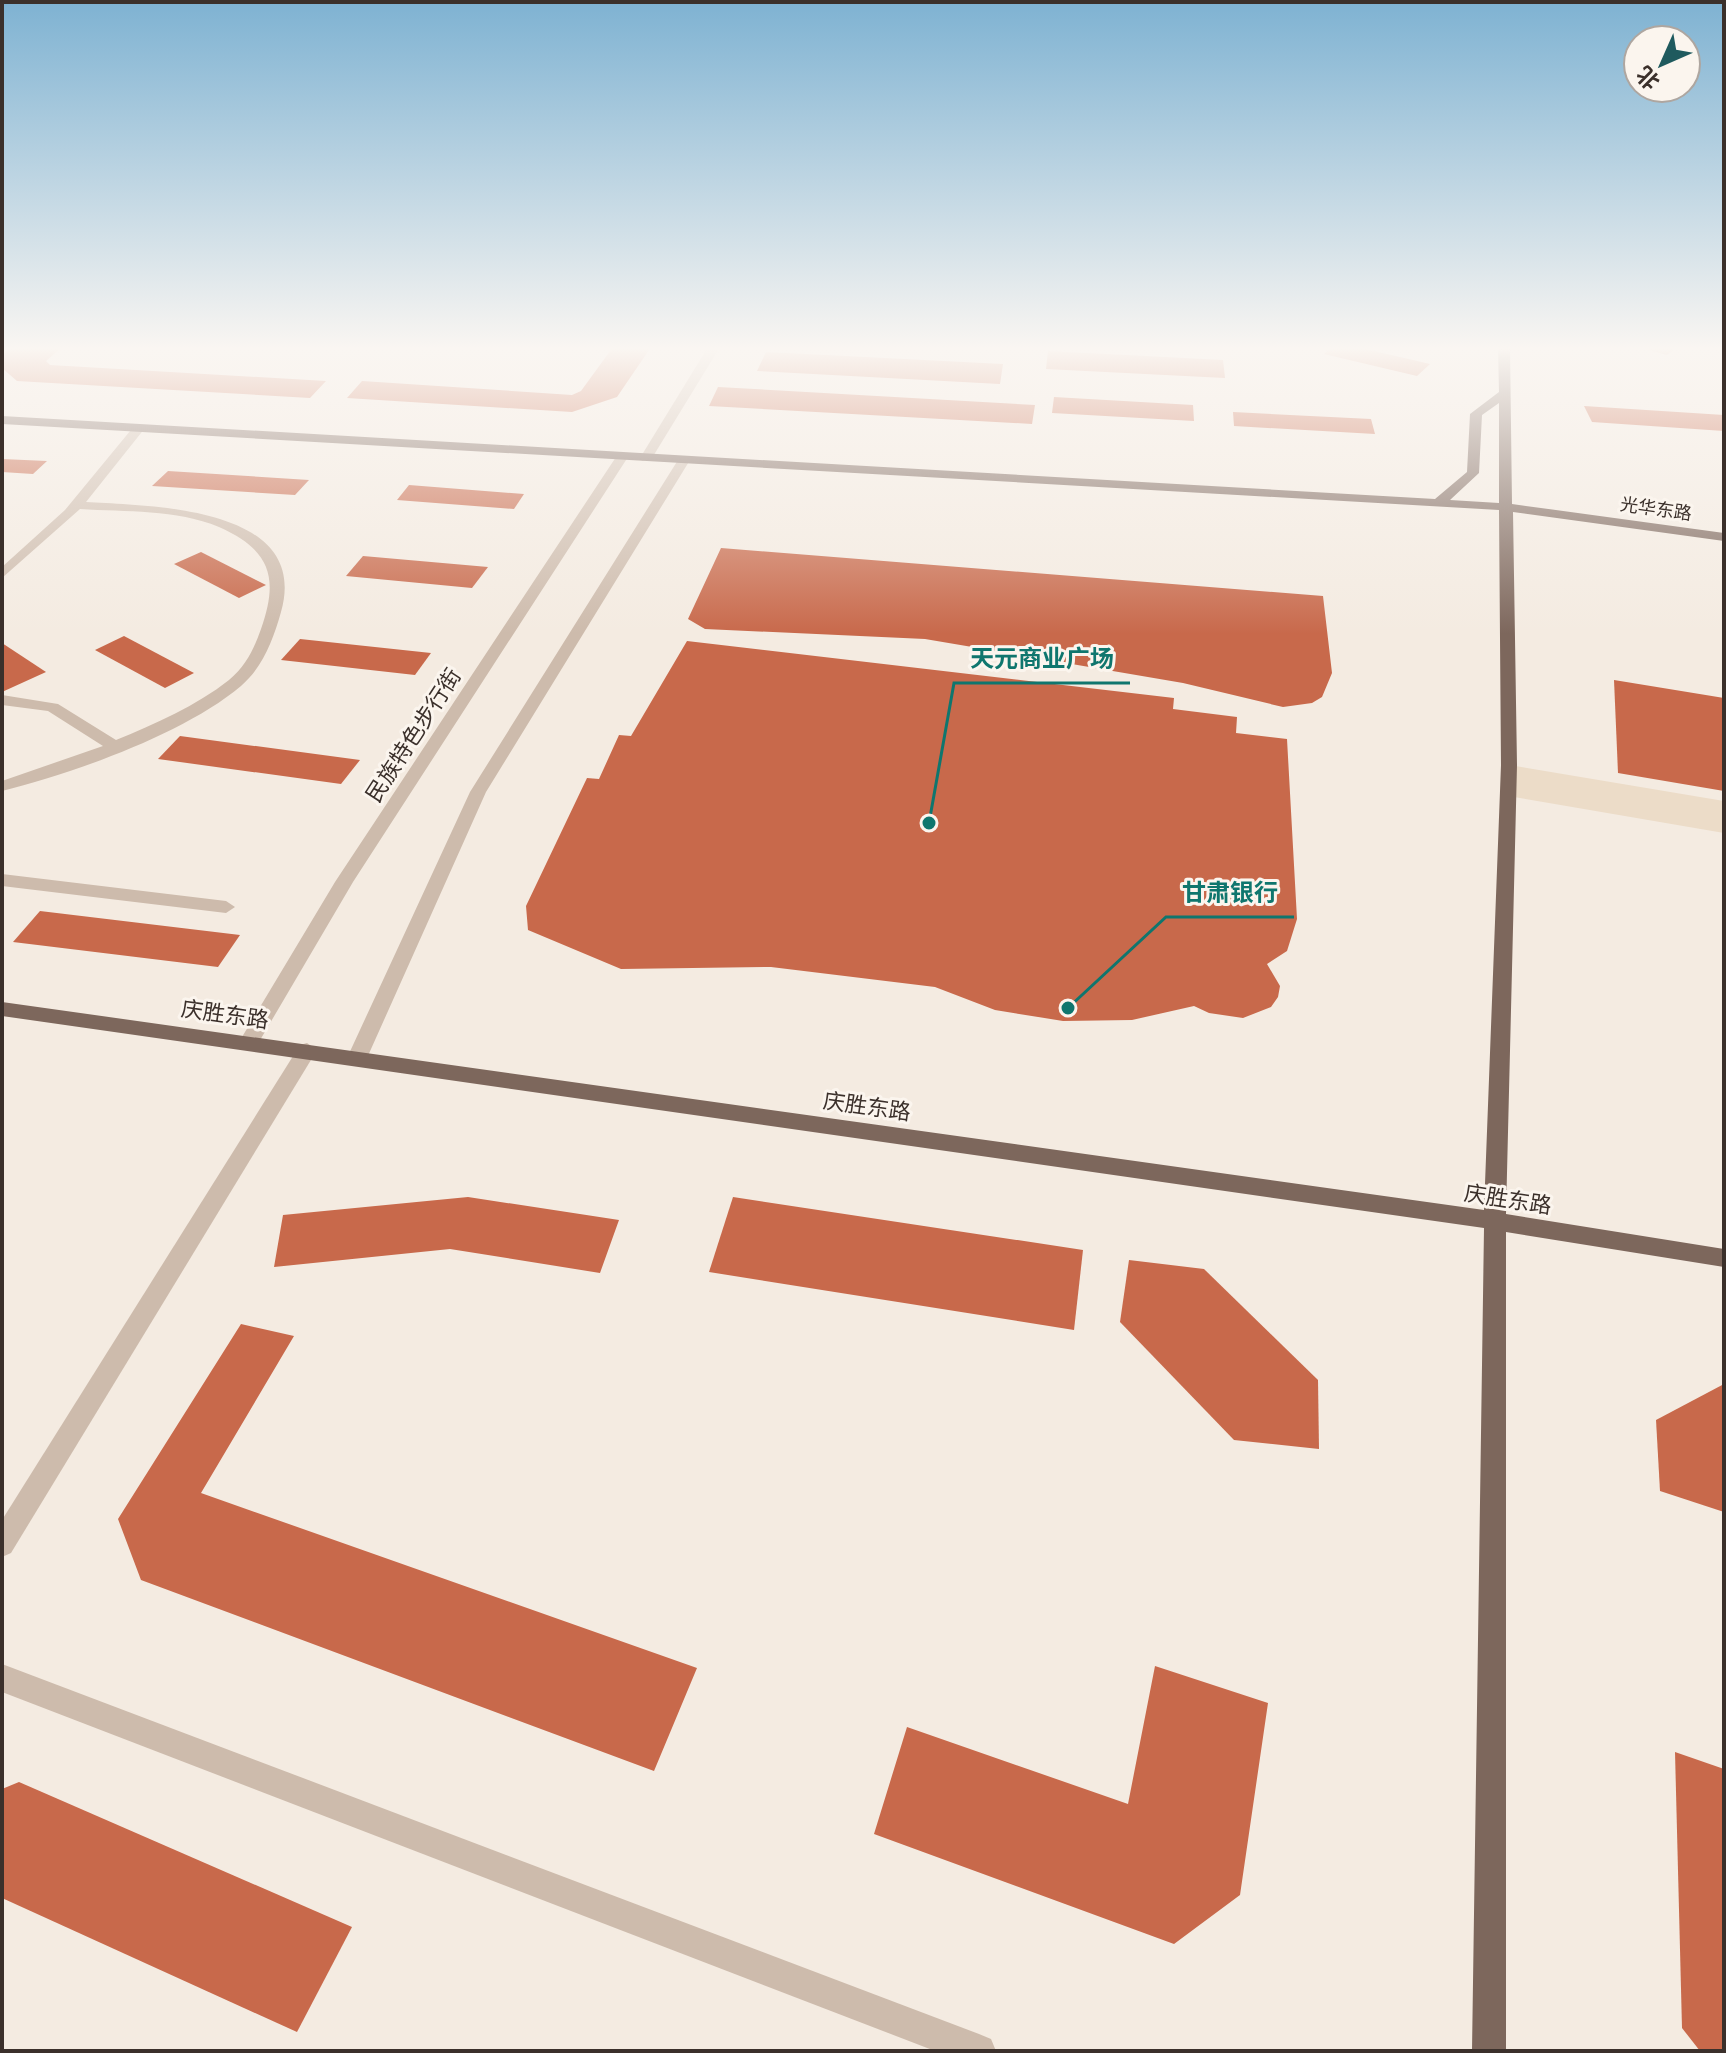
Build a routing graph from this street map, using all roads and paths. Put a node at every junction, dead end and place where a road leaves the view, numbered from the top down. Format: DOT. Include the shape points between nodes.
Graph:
graph roads {
  1 [pos="127,443"];
  2 [pos="386,443"];
  3 [pos="655,443"];
  4 [pos="1475,443"];
  5 [pos="1506,443"];
  6 [pos="622,457"];
  7 [pos="646,458"];
  8 [pos="684,460"];
  9 [pos="1438,503"];
  10 [pos="76,505"];
  11 [pos="1507,507"];
  12 [pos="1724,537"];
  13 [pos="2,574"];
  14 [pos="2,700"];
  15 [pos="114,746"];
  16 [pos="2,786"];
  17 [pos="2,880"];
  18 [pos="226,907"];
  19 [pos="2,1009"];
  20 [pos="249,1042"];
  21 [pos="307,1050"];
  22 [pos="357,1058"];
  23 [pos="1495,1221"];
  24 [pos="1724,1258"];
  25 [pos="2,1544"];
  26 [pos="2,1678"];
  27 [pos="979,2051"];
  28 [pos="1489,2051"];
  1 -- 10 [label="street"];
  2 -- 6 [label="main road, 光华东路"];
  3 -- 7 [label="street"];
  4 -- 9 [label="main road" via="1473,473"];
  5 -- 11 [label="main road"];
  6 -- 7 [label="main road, 光华东路"];
  6 -- 20 [label="street, 民族特色步行街" via="344,882"];
  7 -- 8 [label="main road, 光华东路"];
  8 -- 9 [label="main road, 光华东路"];
  8 -- 22 [label="street" via="478,792"];
  9 -- 11 [label="main road, 光华东路"];
  10 -- 13 [label="street"];
  10 -- 15 [label="street" via="181,513 219,523 249,537 269,556 281,585 251,668 206,703"];
  11 -- 12 [label="main road, 光华东路"];
  11 -- 23 [label="main road" via="1509,765"];
  14 -- 15 [label="street" via="52,707"];
  15 -- 16 [label="street" via="29,781"];
  17 -- 18 [label="street"];
  19 -- 20 [label="main road, 庆胜东路"];
  20 -- 21 [label="main road, 庆胜东路"];
  21 -- 22 [label="main road, 庆胜东路"];
  21 -- 25 [label="street"];
  22 -- 23 [label="main road, 庆胜东路"];
  23 -- 24 [label="main road, 庆胜东路"];
  23 -- 28 [label="main road"];
  26 -- 27 [label="street"];
}
